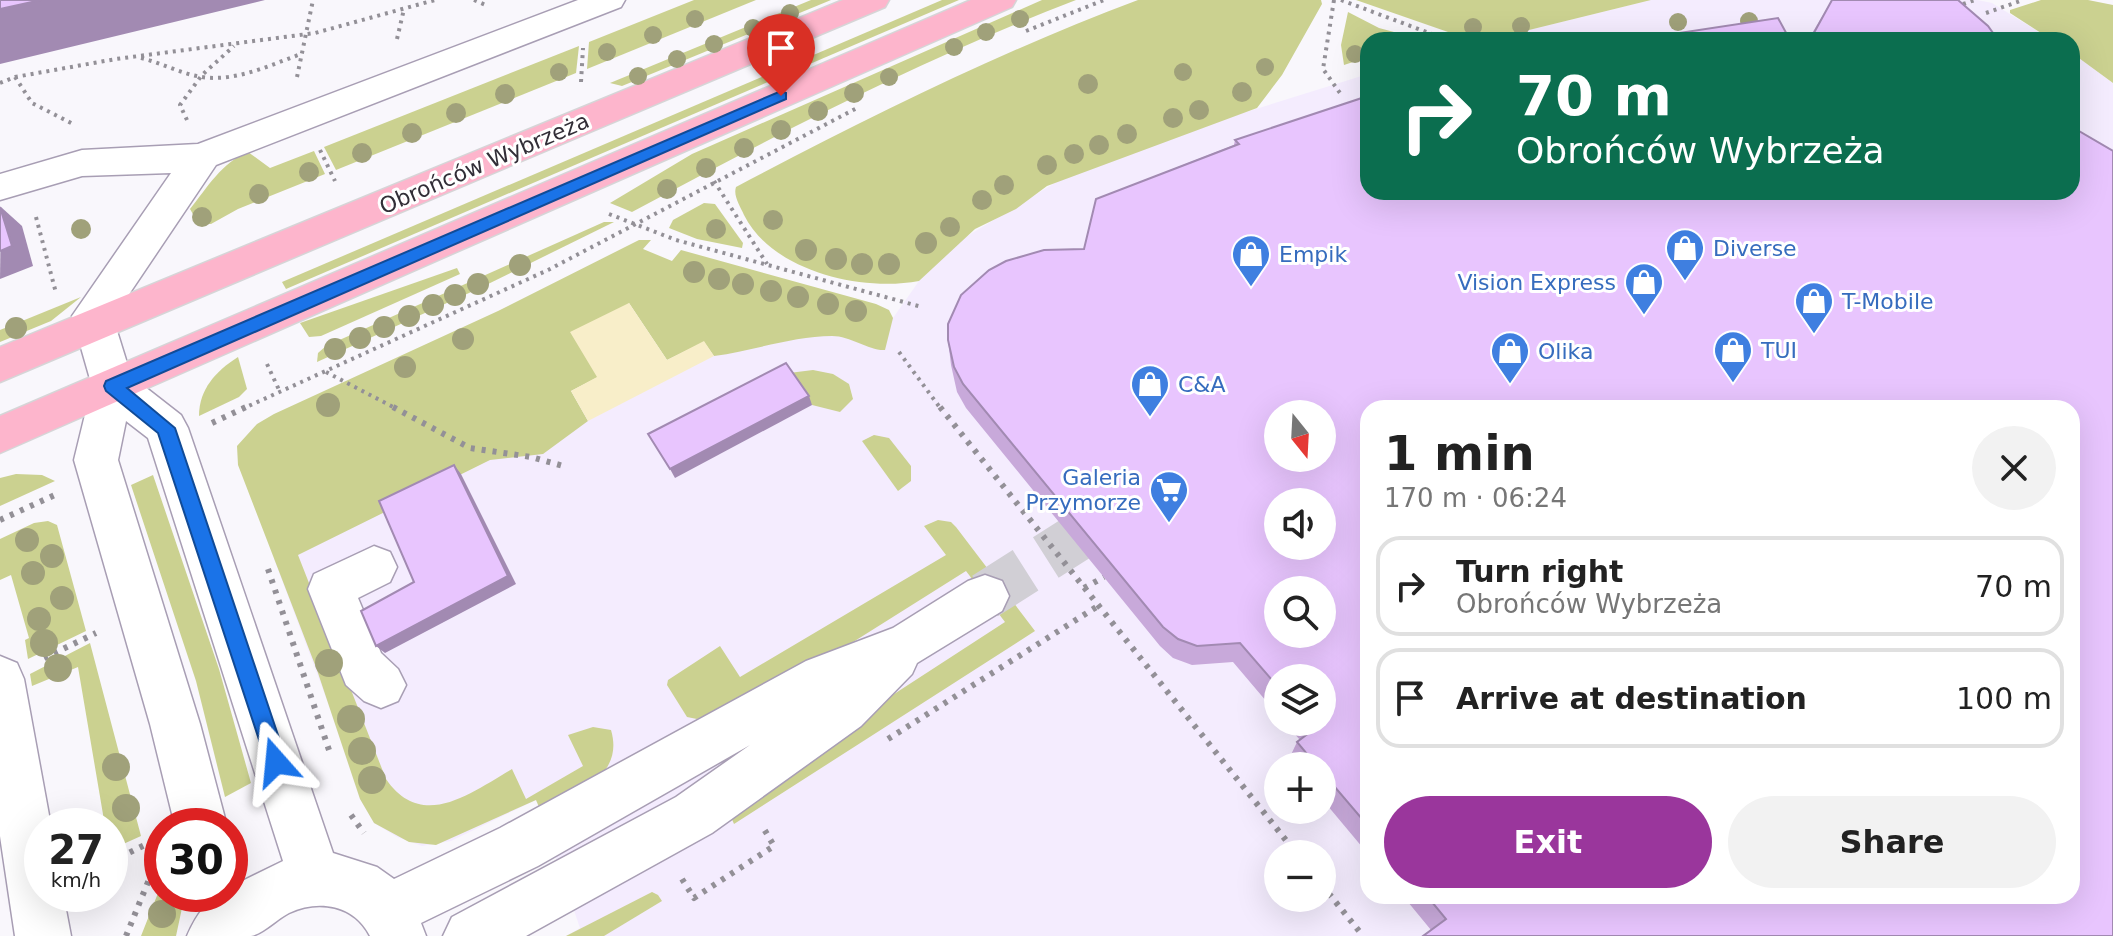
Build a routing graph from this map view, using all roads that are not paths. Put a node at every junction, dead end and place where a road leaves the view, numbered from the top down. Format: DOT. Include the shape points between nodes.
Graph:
graph roads {
  1 [pos="609,0"];
  2 [pos="873,0"];
  3 [pos="1000,0"];
  4 [pos="194,142"];
  5 [pos="0,187"];
  6 [pos="94,325"];
  7 [pos="0,365"];
  8 [pos="113,386"];
  9 [pos="0,435"];
  10 [pos="374,567"];
  11 [pos="985,596"];
  12 [pos="909,644"];
  13 [pos="0,680"];
  14 [pos="381,685"];
  15 [pos="196,808"];
  16 [pos="316,880"];
  17 [pos="220,918"];
  18 [pos="393,923"];
  19 [pos="43,936"];
  20 [pos="471,936"];
  1 -- 4 [label="street" via="304,118"];
  2 -- 6 [label="main road, Obrońców Wybrzeża"];
  3 -- 8 [label="main road"];
  4 -- 5 [label="street" via="173,160 82,163"];
  4 -- 6 [label="street" via="92,316"];
  6 -- 7 [label="main road, Obrońców Wybrzeża"];
  6 -- 8 [label="street"];
  8 -- 9 [label="main road"];
  8 -- 15 [label="street" via="96,460"];
  8 -- 16 [label="street" via="166,428"];
  10 -- 14 [label="street" via="331,589 363,669"];
  11 -- 12 [label="street"];
  12 -- 18 [label="street" via="823,677"];
  12 -- 20 [label="street" via="843,709 694,815"];
  13 -- 19 [label="street"];
  16 -- 17 [label="street" via="269,893"];
  16 -- 18 [label="street" via="345,882 369,892"];
}
